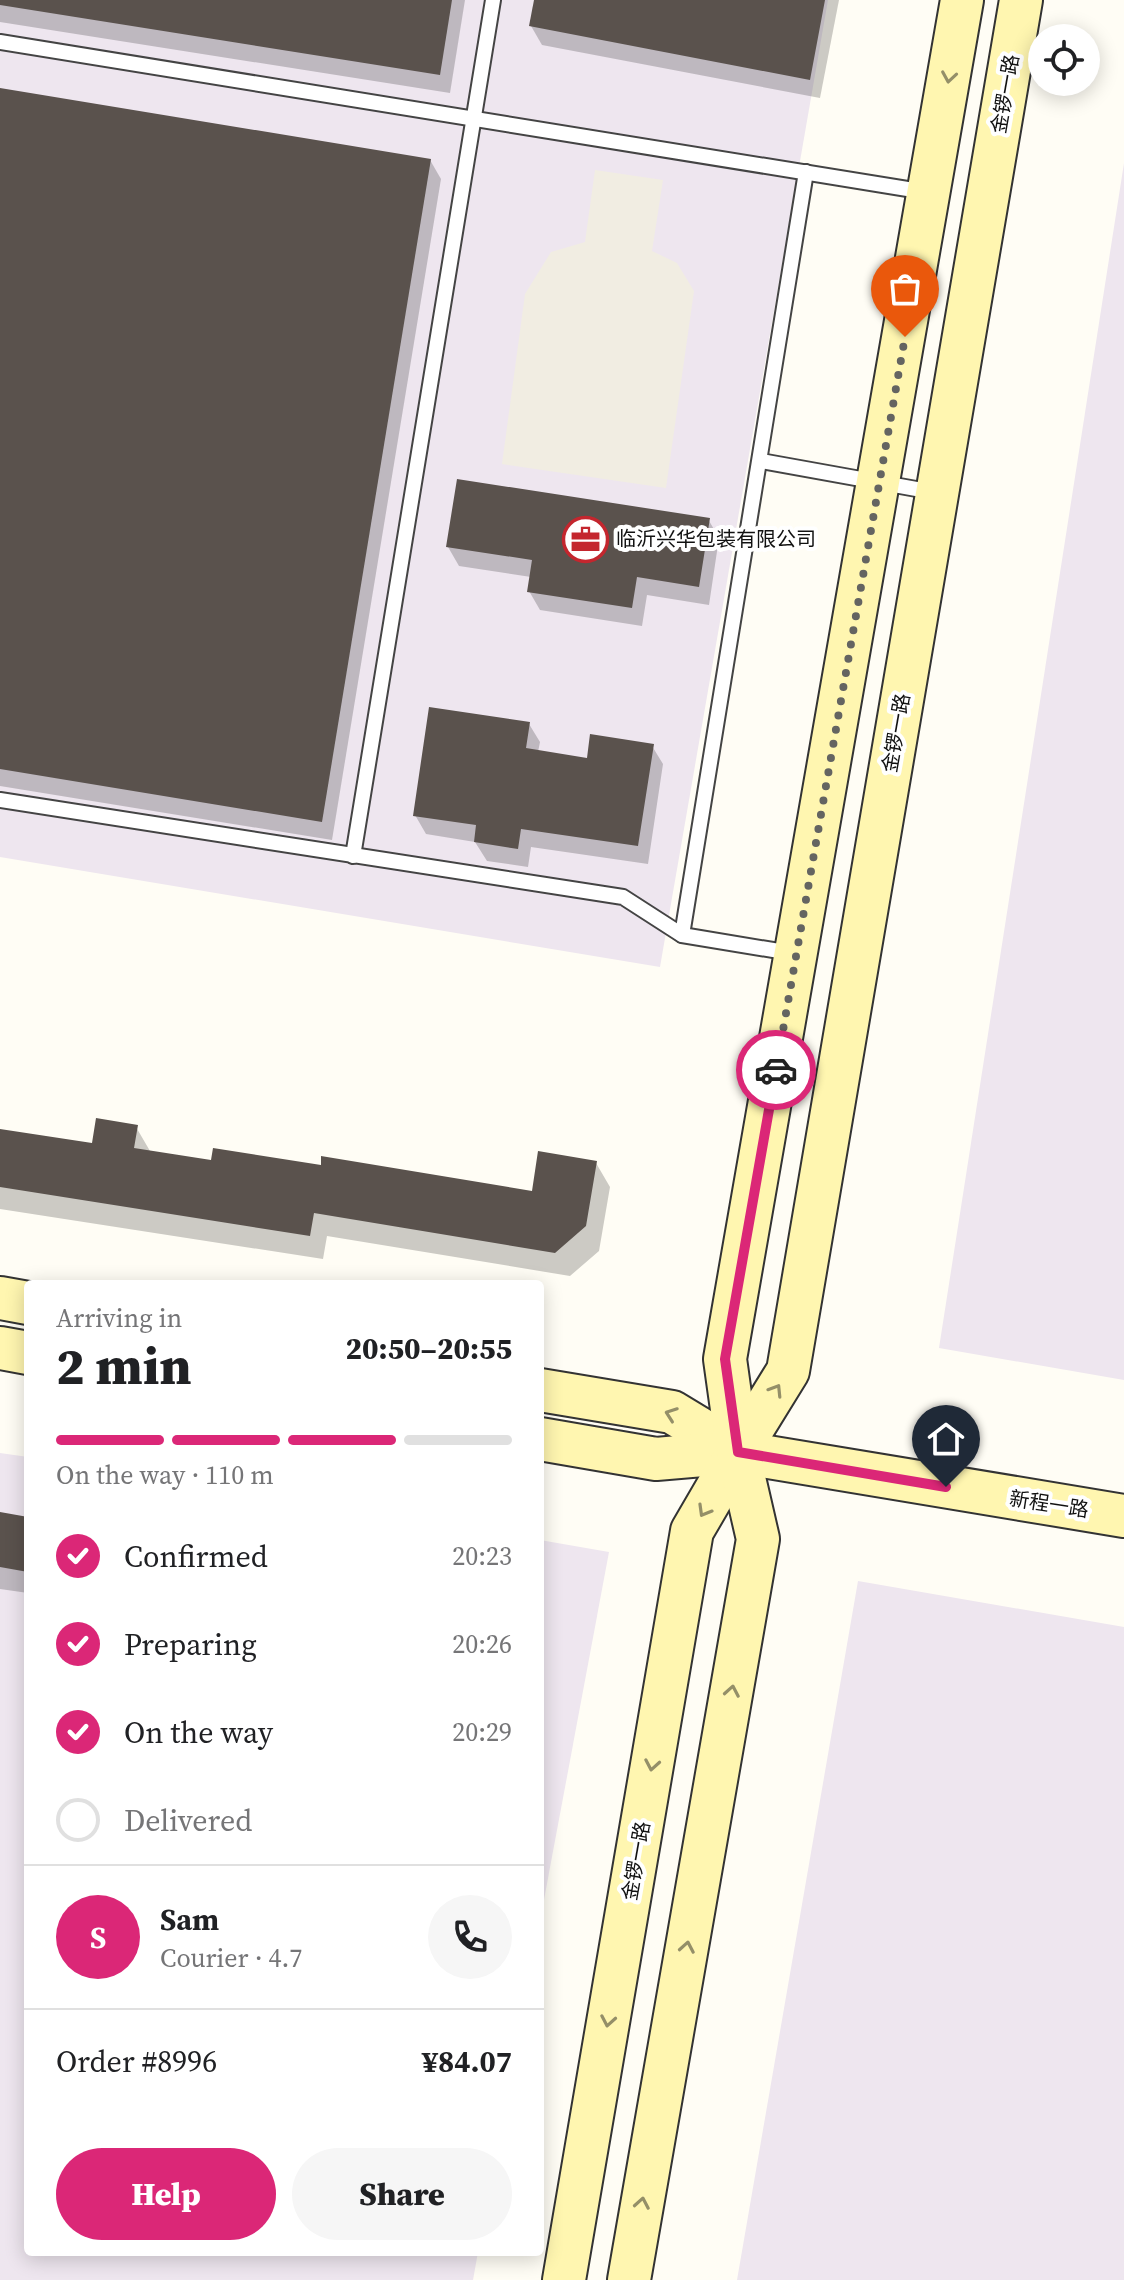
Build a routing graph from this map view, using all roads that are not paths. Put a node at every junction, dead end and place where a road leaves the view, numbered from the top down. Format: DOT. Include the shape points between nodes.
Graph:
graph roads {
  1 [pos="493,0"];
  2 [pos="962,0"];
  3 [pos="1021,0"];
  4 [pos="0,42"];
  5 [pos="474,119"];
  6 [pos="806,172"];
  7 [pos="930,192"];
  8 [pos="761,461"];
  9 [pos="879,483"];
  10 [pos="937,492"];
  11 [pos="0,800"];
  12 [pos="353,856"];
  13 [pos="682,935"];
  14 [pos="797,953"];
  15 [pos="0,1298"];
  16 [pos="24,1302"];
  17 [pos="0,1348"];
  18 [pos="24,1352"];
  19 [pos="544,1391"];
  20 [pos="544,1440"];
  21 [pos="738,1452"];
  22 [pos="1124,1516"];
  23 [pos="564,2280"];
  24 [pos="629,2280"];
  1 -- 5 [label="lane"];
  2 -- 7 [label="main road, one-way"];
  3 -- 10 [label="main road, 金锣一路"];
  4 -- 5 [label="lane"];
  5 -- 6 [label="lane"];
  5 -- 12 [label="lane"];
  6 -- 7 [label="lane"];
  6 -- 8 [label="lane"];
  7 -- 9 [label="main road"];
  8 -- 9 [label="lane"];
  8 -- 13 [label="lane"];
  9 -- 10 [label="lane"];
  9 -- 14 [label="main road"];
  21 -- 10 [label="main road, 金锣一路, one-way" via="788,1371"];
  11 -- 12 [label="lane"];
  12 -- 13 [label="lane" via="623,897"];
  13 -- 14 [label="lane"];
  14 -- 21 [label="main road" via="725,1359"];
  15 -- 16 [label="main road"];
  17 -- 18 [label="main road"];
  21 -- 19 [label="main road, 新程一路, one-way" via="672,1412"];
  20 -- 21 [label="main road, 新程一路" via="656,1459"];
  21 -- 22 [label="main road, 新程一路"];
  21 -- 23 [label="main road, 金锣一路, one-way" via="692,1531"];
  24 -- 21 [label="main road, one-way" via="758,1539"];
}
